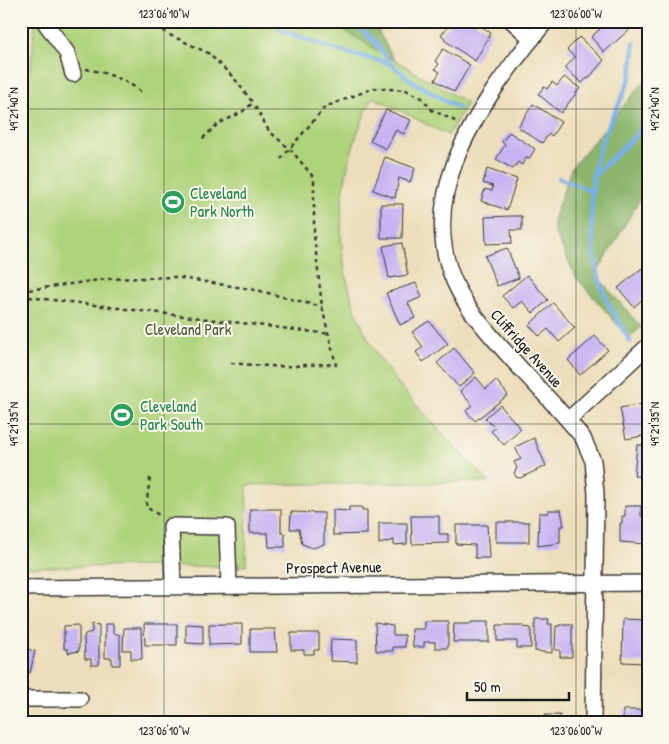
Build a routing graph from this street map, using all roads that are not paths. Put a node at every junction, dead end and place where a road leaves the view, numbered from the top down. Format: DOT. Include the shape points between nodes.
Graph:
graph roads {
  1 [pos="44,21"];
  2 [pos="512,21"];
  3 [pos="546,21"];
  4 [pos="532,39"];
  5 [pos="73,74"];
  6 [pos="648,346"];
  7 [pos="568,420"];
  8 [pos="595,583"];
  9 [pos="648,583"];
  10 [pos="173,586"];
  11 [pos="229,586"];
  12 [pos="21,588"];
  13 [pos="21,699"];
  14 [pos="80,699"];
  15 [pos="594,723"];
  1 -- 5 [label="street" via="66,53"];
  2 -- 4 [label="street"];
  3 -- 4 [label="street, Cliffridge Avenue"];
  4 -- 7 [label="street, Cliffridge Avenue" via="489,97 471,128 450,171 442,219 446,260 462,296 475,316"];
  6 -- 7 [label="street"];
  7 -- 8 [label="street, Cliffridge Avenue" via="587,444 593,461"];
  8 -- 9 [label="street, Prospect Avenue"];
  8 -- 11 [label="street, Prospect Avenue"];
  8 -- 15 [label="street, Cliffridge Avenue"];
  10 -- 11 [label="street, Prospect Avenue"];
  10 -- 11 [label="street" via="171,526 227,527"];
  10 -- 12 [label="street, Prospect Avenue"];
  13 -- 14 [label="street"];
}
